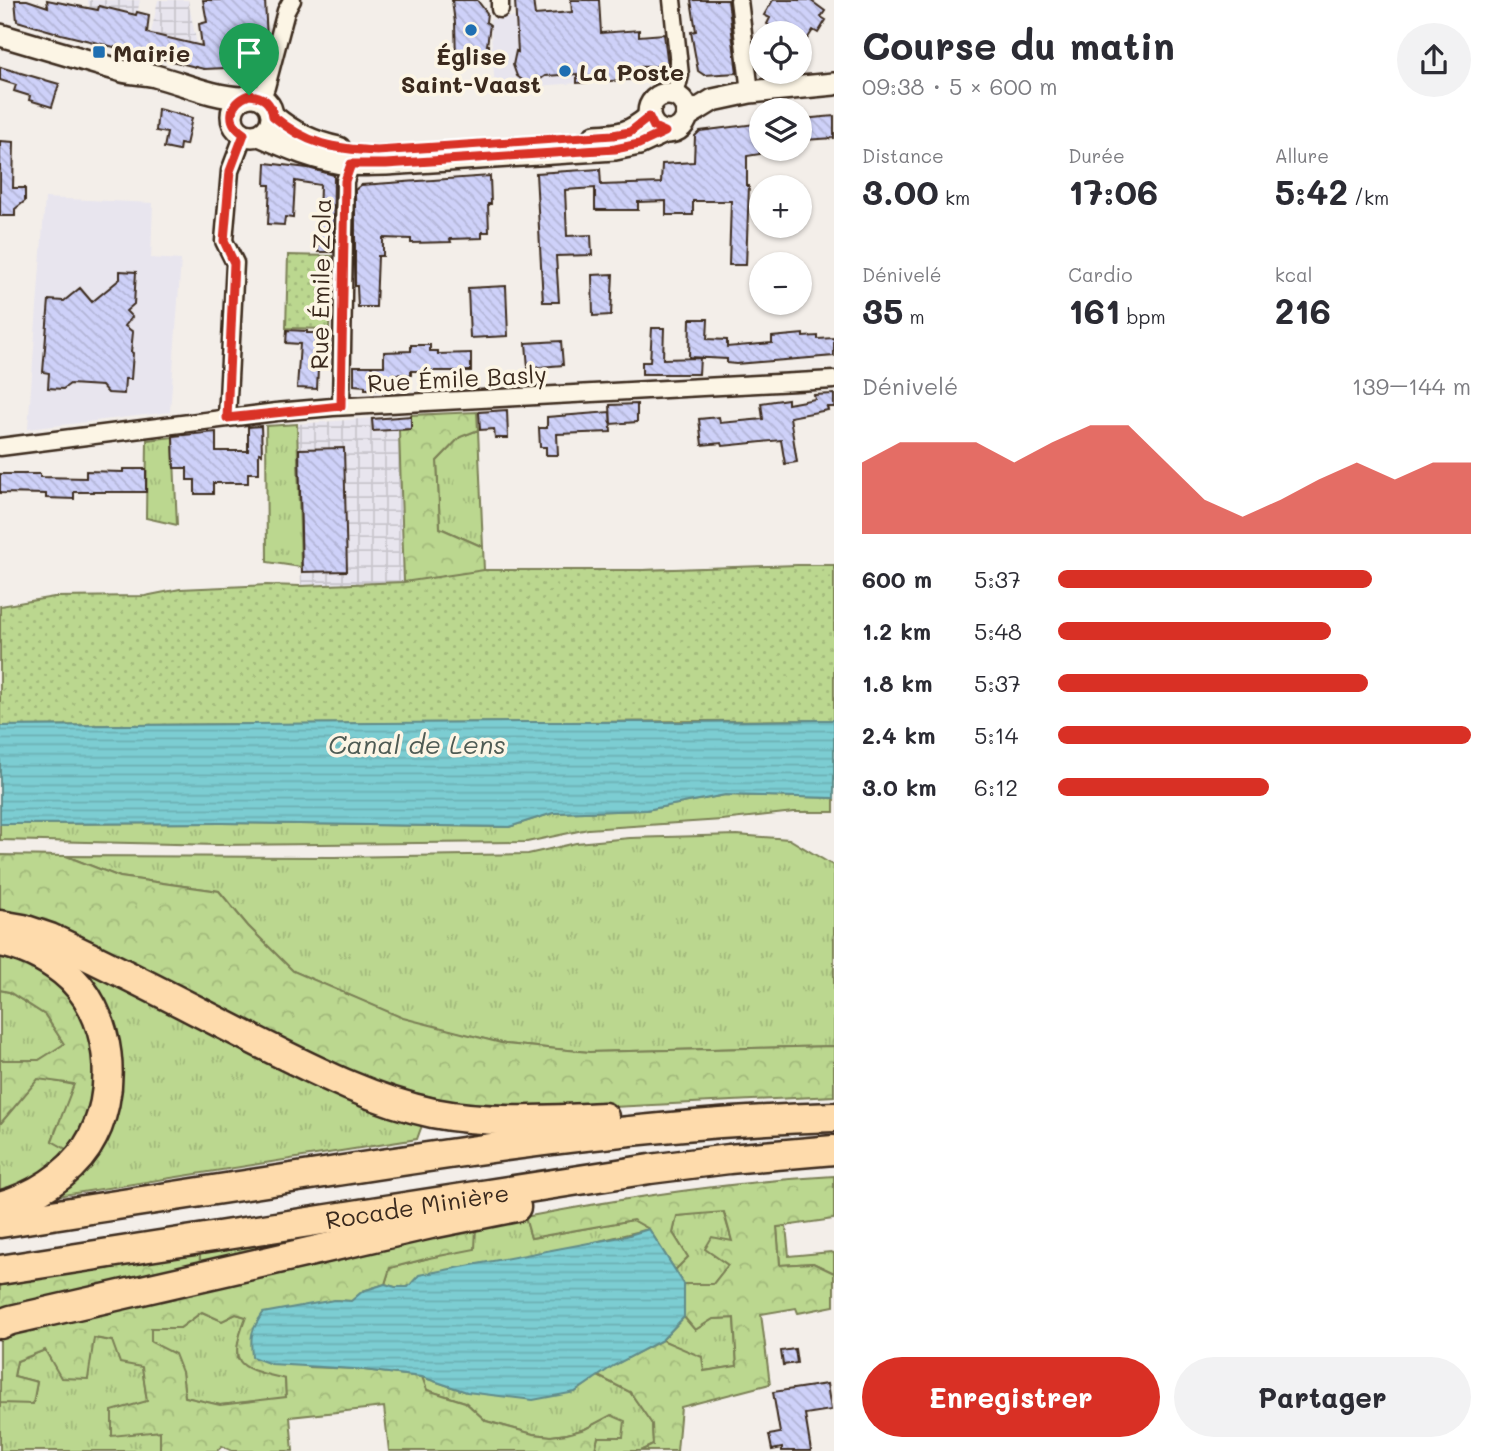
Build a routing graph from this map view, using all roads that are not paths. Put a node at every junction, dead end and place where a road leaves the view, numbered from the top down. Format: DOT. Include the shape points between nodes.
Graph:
graph roads {
  1 [pos="292,0"];
  2 [pos="672,0"];
  3 [pos="738,0"];
  4 [pos="0,35"];
  5 [pos="834,84"];
  6 [pos="750,92"];
  7 [pos="681,103"];
  8 [pos="252,106"];
  9 [pos="649,117"];
  10 [pos="665,132"];
  11 [pos="252,135"];
  12 [pos="351,164"];
  13 [pos="834,380"];
  14 [pos="341,406"];
  15 [pos="227,418"];
  16 [pos="0,447"];
  17 [pos="0,925"];
  18 [pos="0,942"];
  19 [pos="834,1117"];
  20 [pos="730,1123"];
  21 [pos="834,1150"];
  22 [pos="729,1159"];
  23 [pos="0,1206"];
  24 [pos="0,1223"];
  25 [pos="0,1269"];
  26 [pos="0,1324"];
  1 -- 8 [label="street" via="266,87"];
  2 -- 7 [label="street"];
  3 -- 6 [label="street"];
  4 -- 8 [label="street" via="136,75 148,84 224,108"];
  5 -- 6 [label="street"];
  6 -- 7 [label="street"];
  7 -- 9 [label="street" via="664,94 649,107"];
  7 -- 10 [label="street" via="685,123"];
  8 -- 9 [label="street" via="316,143 377,151 613,135 630,132"];
  8 -- 11 [label="street" via="233,122 237,129"];
  8 -- 11 [label="street" via="271,124 266,131"];
  9 -- 10 [label="street" via="654,127"];
  10 -- 12 [label="street" via="615,149"];
  11 -- 12 [label="street"];
  11 -- 15 [label="street" via="230,171 224,241 234,263"];
  12 -- 14 [label="street, Rue Émile Zola" via="345,181"];
  13 -- 14 [label="street, Rue Émile Basly"];
  14 -- 15 [label="street, Rue Émile Basly"];
  15 -- 16 [label="street, Rue Émile Basly"];
  17 -- 20 [label="highway" via="79,951 340,1082 431,1112 514,1120 698,1112"];
  18 -- 23 [label="highway" via="40,956 84,993 106,1044 108,1076 97,1126 75,1163 32,1193"];
  19 -- 20 [label="highway, Rocade Minière"];
  20 -- 24 [label="highway, Rocade Minière" via="489,1148"];
  21 -- 22 [label="highway, Rocade Minière"];
  22 -- 25 [label="highway, Rocade Minière"];
  22 -- 26 [label="highway" via="657,1180 431,1224"];
}
